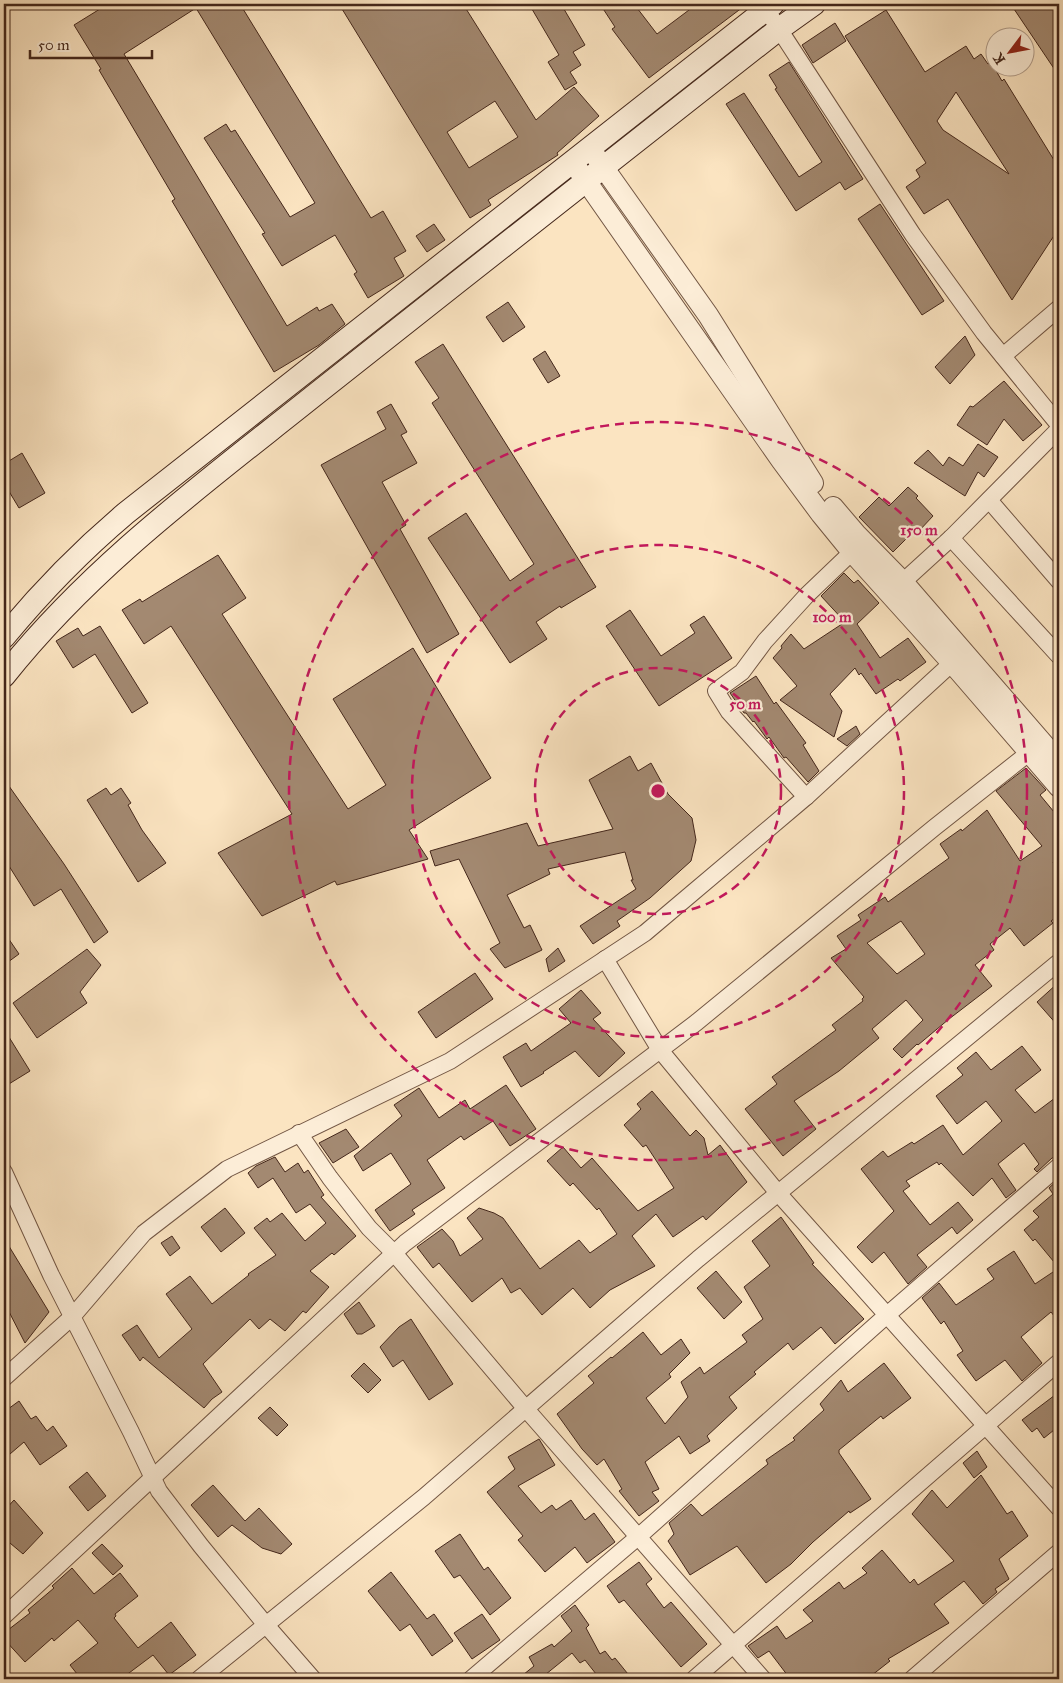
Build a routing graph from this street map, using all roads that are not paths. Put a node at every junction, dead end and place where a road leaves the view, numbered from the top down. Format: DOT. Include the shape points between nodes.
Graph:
graph roads {
  1 [pos="814,4"];
  2 [pos="769,6"];
  3 [pos="779,29"];
  4 [pos="580,154"];
  5 [pos="595,174"];
  6 [pos="1059,308"];
  7 [pos="1003,356"];
  8 [pos="1059,425"];
  9 [pos="1059,429"];
  10 [pos="989,500"];
  11 [pos="951,538"];
  12 [pos="852,552"];
  13 [pos="1059,581"];
  14 [pos="897,588"];
  15 [pos="4,637"];
  16 [pos="1059,656"];
  17 [pos="952,663"];
  18 [pos="4,676"];
  19 [pos="1030,752"];
  20 [pos="1059,762"];
  21 [pos="1059,787"];
  22 [pos="806,798"];
  23 [pos="605,959"];
  24 [pos="1059,962"];
  25 [pos="660,1050"];
  26 [pos="299,1134"];
  27 [pos="1059,1166"];
  28 [pos="4,1172"];
  29 [pos="778,1193"];
  30 [pos="394,1254"];
  31 [pos="887,1315"];
  32 [pos="72,1317"];
  33 [pos="1059,1362"];
  34 [pos="4,1378"];
  35 [pos="526,1409"];
  36 [pos="986,1426"];
  37 [pos="153,1479"];
  38 [pos="1059,1508"];
  39 [pos="638,1537"];
  40 [pos="1059,1552"];
  41 [pos="4,1616"];
  42 [pos="266,1625"];
  43 [pos="733,1646"];
  44 [pos="199,1679"];
  45 [pos="313,1679"];
  46 [pos="471,1679"];
  47 [pos="694,1679"];
  48 [pos="763,1679"];
  49 [pos="912,1679"];
  1 -- 3 [label="main road"];
  2 -- 3 [label="street"];
  2 -- 4 [label="main road"];
  3 -- 5 [label="main road"];
  3 -- 7 [label="street" via="913,235"];
  4 -- 5 [label="street"];
  4 -- 15 [label="main road" via="126,513 62,571"];
  5 -- 12 [label="street" via="781,460"];
  5 -- 14 [label="street" via="708,315 814,485"];
  5 -- 18 [label="main road" via="142,533 76,594"];
  6 -- 7 [label="street"];
  7 -- 8 [label="street"];
  9 -- 10 [label="street"];
  10 -- 11 [label="street"];
  10 -- 13 [label="street"];
  11 -- 14 [label="street"];
  11 -- 16 [label="street"];
  12 -- 14 [label="street"];
  12 -- 22 [label="street" via="807,595 742,672 716,691 729,712"];
  14 -- 17 [label="street"];
  14 -- 20 [label="street"];
  17 -- 19 [label="street"];
  17 -- 22 [label="street"];
  19 -- 21 [label="street"];
  19 -- 25 [label="street"];
  22 -- 23 [label="street" via="645,933"];
  23 -- 25 [label="street"];
  23 -- 26 [label="street" via="450,1061"];
  24 -- 29 [label="street"];
  25 -- 29 [label="street"];
  25 -- 30 [label="street"];
  26 -- 30 [label="street" via="346,1200"];
  26 -- 32 [label="street" via="227,1169 144,1234"];
  27 -- 31 [label="street"];
  28 -- 32 [label="street"];
  29 -- 31 [label="street"];
  29 -- 35 [label="street"];
  30 -- 35 [label="street"];
  30 -- 37 [label="street"];
  31 -- 36 [label="street"];
  31 -- 39 [label="street"];
  32 -- 34 [label="street"];
  32 -- 37 [label="street"];
  33 -- 36 [label="street"];
  35 -- 39 [label="street"];
  35 -- 42 [label="street" via="424,1497"];
  36 -- 38 [label="street"];
  36 -- 43 [label="street"];
  37 -- 41 [label="street"];
  37 -- 42 [label="street" via="201,1546"];
  39 -- 43 [label="street"];
  39 -- 46 [label="street"];
  40 -- 49 [label="street"];
  42 -- 44 [label="street"];
  42 -- 45 [label="street"];
  43 -- 47 [label="street"];
  43 -- 48 [label="street"];
}
